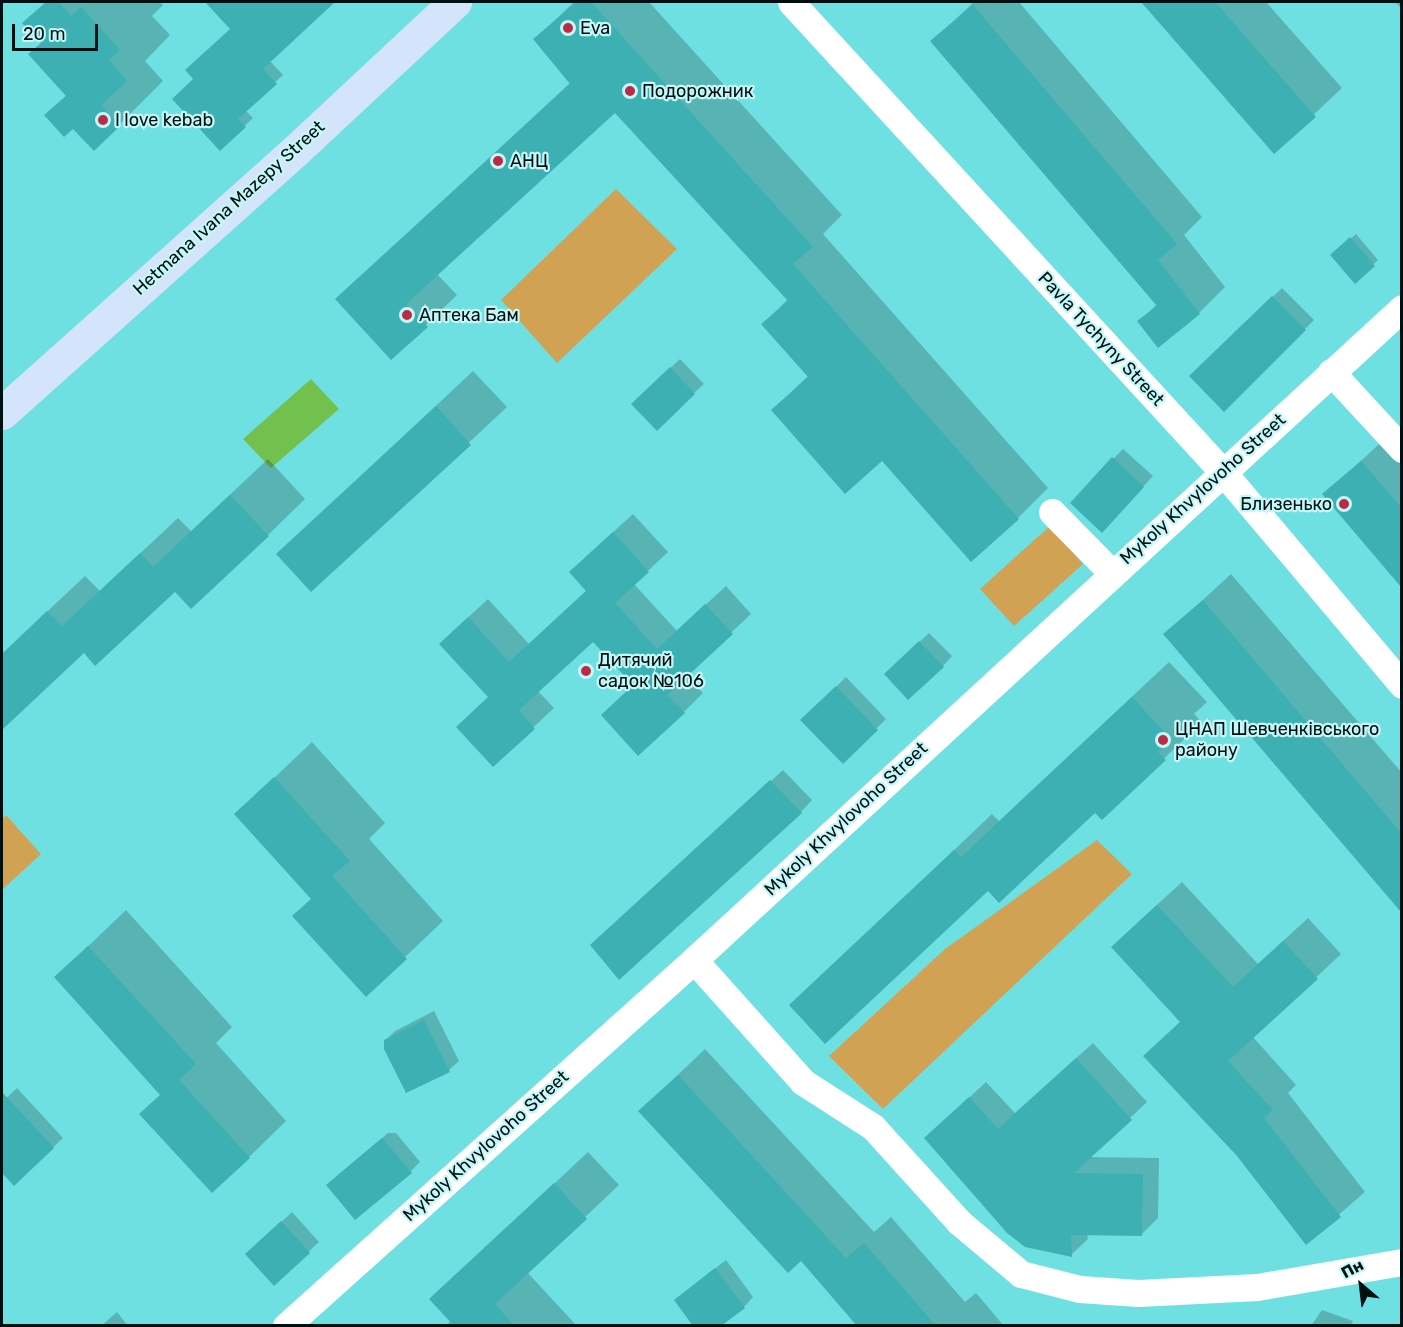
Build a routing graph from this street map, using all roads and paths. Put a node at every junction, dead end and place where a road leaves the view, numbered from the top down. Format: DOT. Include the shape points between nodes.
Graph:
graph roads {
  1 [pos="455,2"];
  2 [pos="791,2"];
  3 [pos="1401,308"];
  4 [pos="1331,372"];
  5 [pos="2,413"];
  6 [pos="1401,449"];
  7 [pos="1222,471"];
  8 [pos="1052,512"];
  9 [pos="1112,573"];
  10 [pos="1401,685"];
  11 [pos="694,960"];
  12 [pos="1401,1262"];
  13 [pos="286,1326"];
  1 -- 5 [label="main road, Hetmana Ivana Mazepy Street"];
  2 -- 7 [label="street, Pavla Tychyny Street"];
  3 -- 4 [label="street, Mykoly Khvylovoho Street"];
  4 -- 6 [label="street"];
  4 -- 7 [label="street, Mykoly Khvylovoho Street"];
  7 -- 9 [label="street, Mykoly Khvylovoho Street"];
  7 -- 10 [label="street, Pavla Tychyny Street"];
  8 -- 9 [label="street"];
  9 -- 11 [label="street, Mykoly Khvylovoho Street"];
  11 -- 12 [label="street" via="803,1082 873,1127 959,1222 1021,1274 1080,1289 1138,1293 1257,1287"];
  11 -- 13 [label="street, Mykoly Khvylovoho Street"];
}
